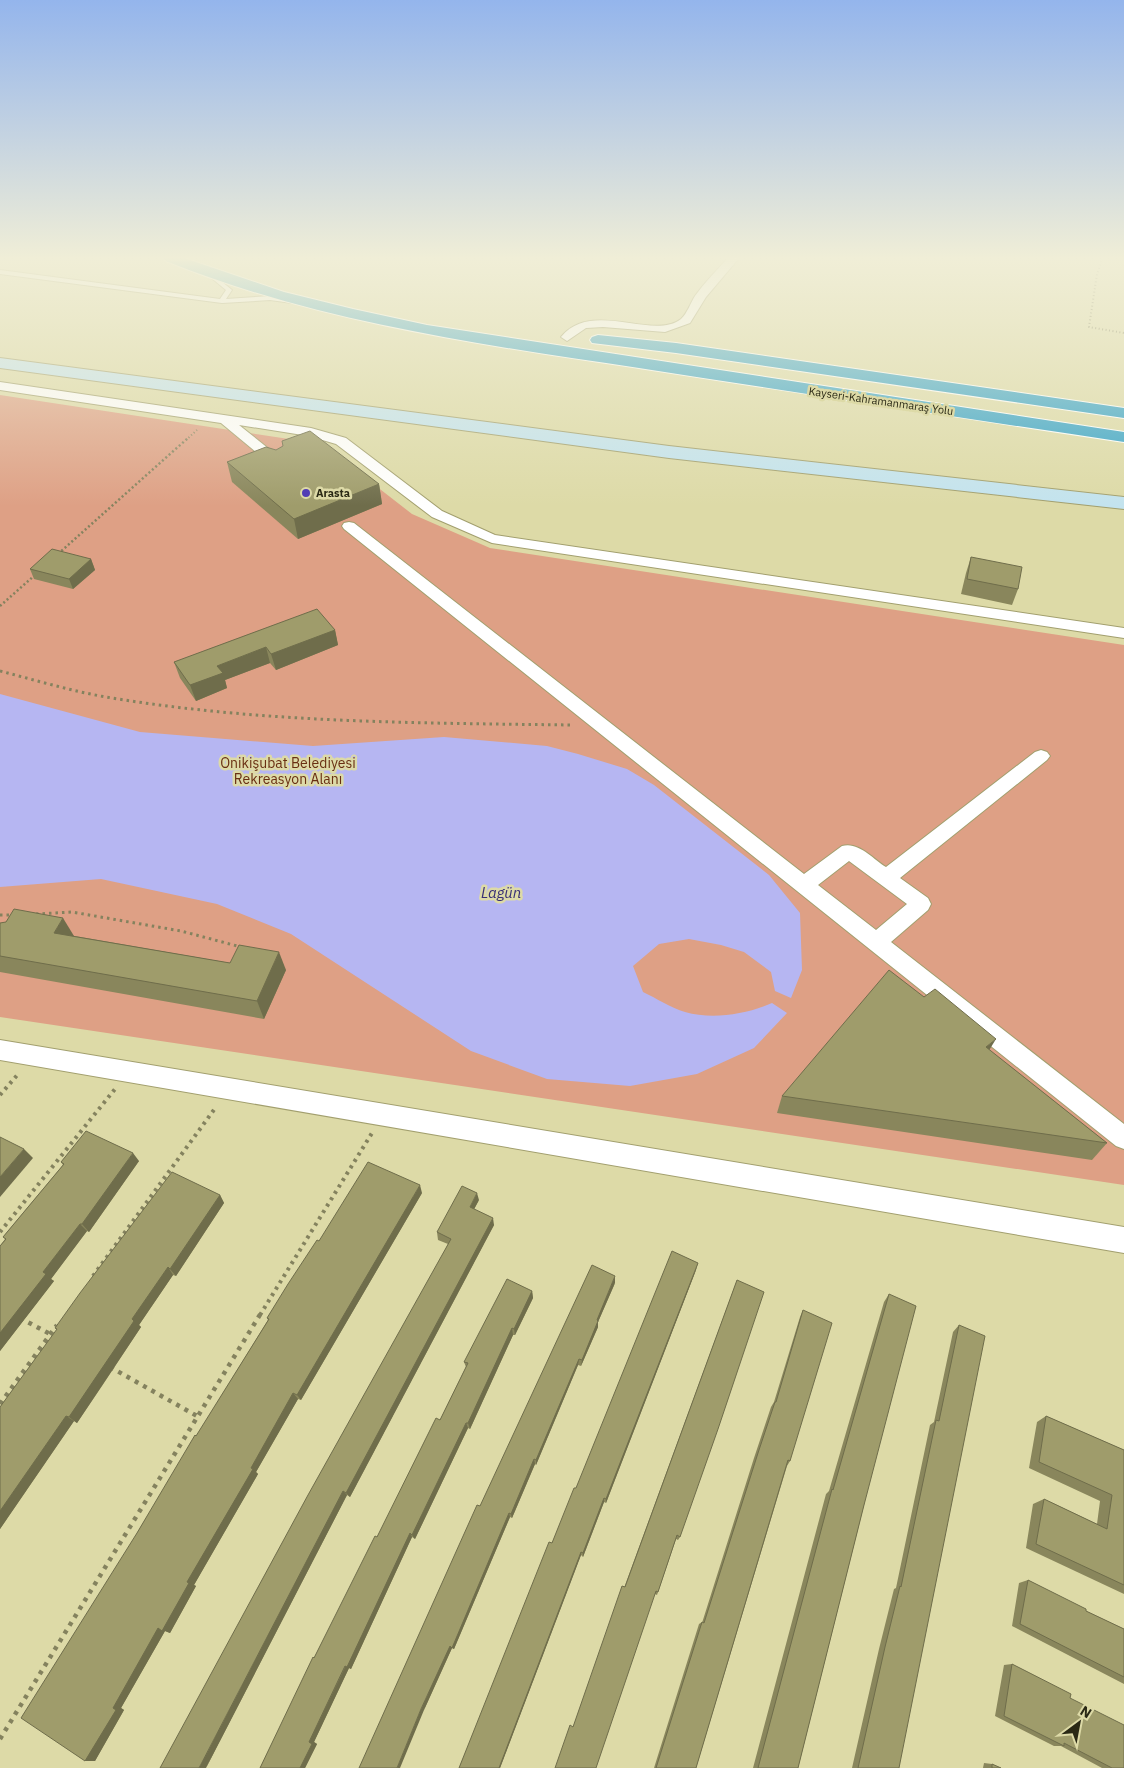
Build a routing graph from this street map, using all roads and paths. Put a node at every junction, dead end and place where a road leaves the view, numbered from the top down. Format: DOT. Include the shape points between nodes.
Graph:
graph roads {
  1 [pos="488,341"];
  2 [pos="602,341"];
  3 [pos="0,351"];
  4 [pos="0,363"];
  5 [pos="939,385"];
  6 [pos="0,386"];
  7 [pos="848,396"];
  8 [pos="1124,401"];
  9 [pos="1124,413"];
  10 [pos="210,418"];
  11 [pos="226,421"];
  12 [pos="1124,437"];
  13 [pos="1124,451"];
  14 [pos="279,464"];
  15 [pos="1124,491"];
  16 [pos="1124,503"];
  17 [pos="349,526"];
  18 [pos="58,554"];
  19 [pos="36,574"];
  20 [pos="0,606"];
  21 [pos="1124,633"];
  22 [pos="0,671"];
  23 [pos="601,725"];
  24 [pos="1041,756"];
  25 [pos="886,878"];
  26 [pos="804,885"];
  27 [pos="18,914"];
  28 [pos="27,914"];
  29 [pos="0,915"];
  30 [pos="876,942"];
  31 [pos="243,948"];
  32 [pos="0,1050"];
  33 [pos="130,1071"];
  34 [pos="230,1089"];
  35 [pos="384,1113"];
  36 [pos="1124,1138"];
  37 [pos="0,1232"];
  38 [pos="1124,1240"];
  39 [pos="91,1278"];
  40 [pos="17,1316"];
  41 [pos="62,1318"];
  42 [pos="51,1334"];
  43 [pos="59,1339"];
  44 [pos="102,1363"];
  45 [pos="0,1404"];
  46 [pos="197,1416"];
  47 [pos="0,1740"];
  1 -- 7 [label="highway, Kayseri-Kahramanmaraş Yolu"];
  2 -- 5 [label="highway, Kayseri-Kahramanmaraş Yolu"];
  3 -- 15 [label="street" via="670,440"];
  4 -- 16 [label="street" via="669,452"];
  5 -- 8 [label="highway"];
  5 -- 9 [label="highway, Kayseri-Kahramanmaraş Yolu"];
  6 -- 10 [label="street"];
  7 -- 12 [label="highway, Kayseri-Kahramanmaraş Yolu"];
  7 -- 13 [label="highway"];
  10 -- 11 [label="street"];
  10 -- 18 [label="path"];
  11 -- 14 [label="street"];
  11 -- 21 [label="street" via="311,432 341,441 438,514 492,538"];
  17 -- 23 [label="street"];
  19 -- 20 [label="path"];
  22 -- 23 [label="path" via="104,697 208,712 466,724"];
  23 -- 26 [label="street"];
  24 -- 25 [label="street"];
  25 -- 26 [label="street" via="849,851"];
  25 -- 30 [label="street" via="921,904"];
  26 -- 30 [label="street"];
  27 -- 29 [label="path"];
  28 -- 31 [label="path" via="72,912 181,932"];
  30 -- 36 [label="street"];
  32 -- 33 [label="street"];
  33 -- 34 [label="street"];
  33 -- 37 [label="path"];
  34 -- 35 [label="street"];
  34 -- 39 [label="path"];
  35 -- 38 [label="street"];
  35 -- 46 [label="path"];
  40 -- 42 [label="path"];
  41 -- 42 [label="path"];
  42 -- 43 [label="path"];
  42 -- 45 [label="path"];
  44 -- 46 [label="path"];
  46 -- 47 [label="path"];
}
